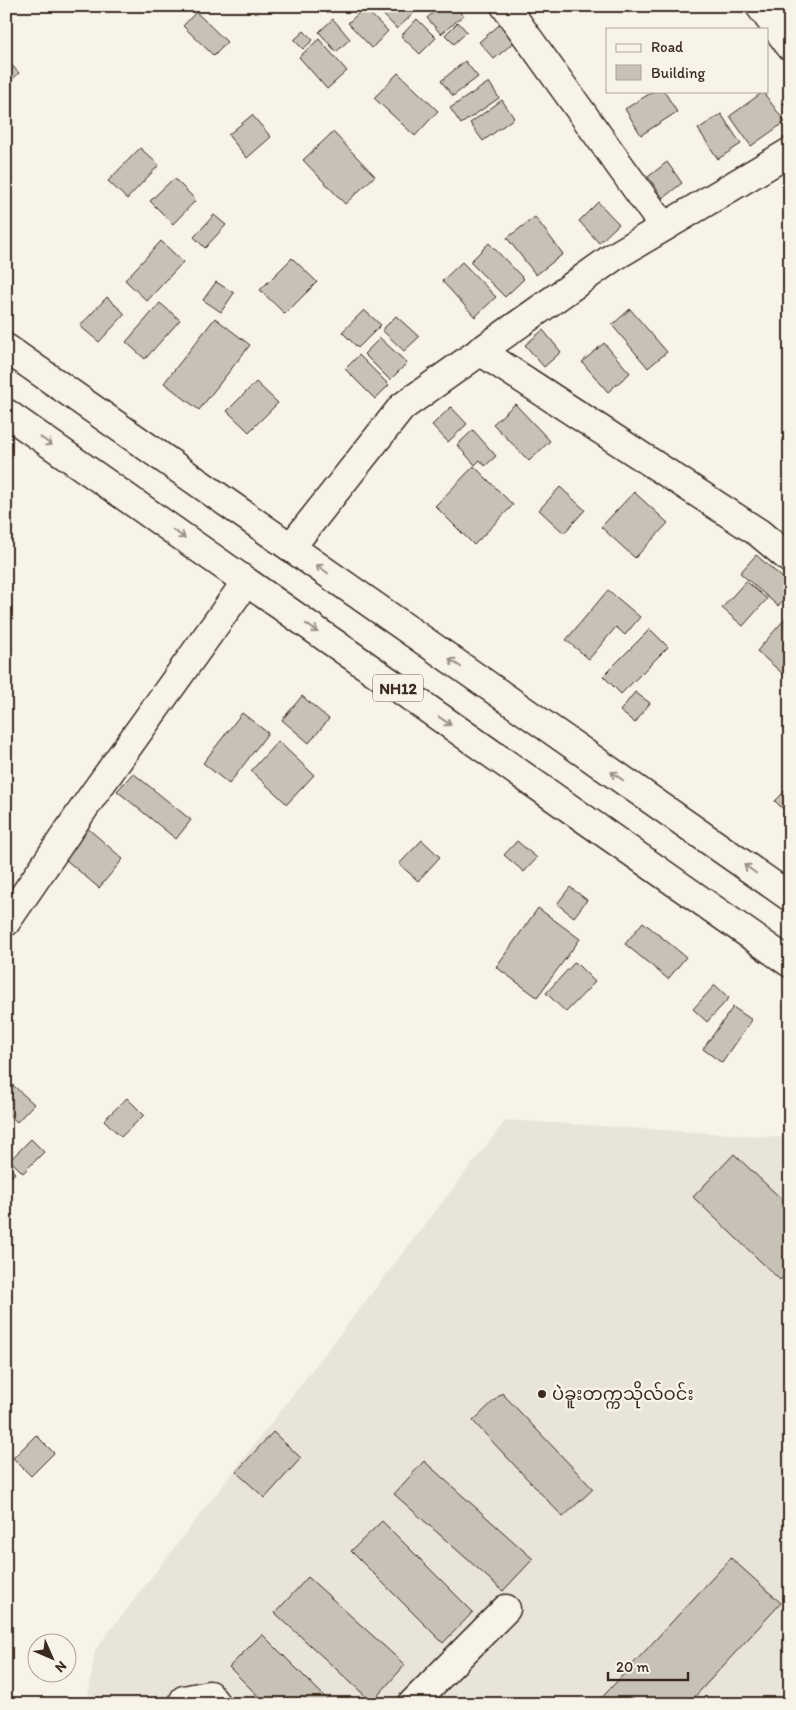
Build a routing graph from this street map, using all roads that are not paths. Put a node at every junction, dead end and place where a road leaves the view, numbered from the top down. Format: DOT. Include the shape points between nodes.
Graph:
graph roads {
  1 [pos="505,6"];
  2 [pos="760,6"];
  3 [pos="790,46"];
  4 [pos="790,152"];
  5 [pos="664,227"];
  6 [pos="6,348"];
  7 [pos="480,351"];
  8 [pos="6,413"];
  9 [pos="291,547"];
  10 [pos="790,559"];
  11 [pos="246,582"];
  12 [pos="790,898"];
  13 [pos="6,922"];
  14 [pos="790,963"];
  15 [pos="506,1609"];
  16 [pos="184,1700"];
  17 [pos="216,1704"];
  18 [pos="412,1704"];
  1 -- 5 [label="main road"];
  2 -- 3 [label="main road"];
  4 -- 5 [label="main road"];
  5 -- 7 [label="main road" via="612,258"];
  6 -- 9 [label="main road"];
  7 -- 9 [label="main road" via="402,407"];
  7 -- 10 [label="main road" via="759,533"];
  8 -- 11 [label="main road, NH12, one-way"];
  12 -- 9 [label="main road, one-way"];
  11 -- 13 [label="main road"];
  11 -- 14 [label="main road, NH12, one-way"];
  15 -- 18 [label="main road"];
  16 -- 17 [label="main road" via="209,1695"];
}
